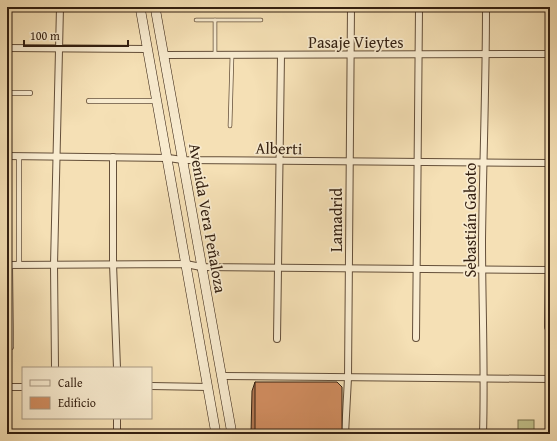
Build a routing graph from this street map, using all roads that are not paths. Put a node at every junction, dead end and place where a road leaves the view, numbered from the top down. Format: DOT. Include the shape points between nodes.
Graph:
graph roads {
  1 [pos="60,7"];
  2 [pos="140,7"];
  3 [pos="155,7"];
  4 [pos="351,7"];
  5 [pos="486,7"];
  6 [pos="419,9"];
  7 [pos="196,20"];
  8 [pos="215,20"];
  9 [pos="261,20"];
  10 [pos="7,48"];
  11 [pos="60,49"];
  12 [pos="147,49"];
  13 [pos="418,54"];
  14 [pos="486,54"];
  15 [pos="550,54"];
  16 [pos="163,55"];
  17 [pos="215,55"];
  18 [pos="232,55"];
  19 [pos="281,55"];
  20 [pos="351,55"];
  21 [pos="7,93"];
  22 [pos="30,93"];
  23 [pos="89,100"];
  24 [pos="157,101"];
  25 [pos="230,126"];
  26 [pos="7,156"];
  27 [pos="19,156"];
  28 [pos="56,157"];
  29 [pos="113,157"];
  30 [pos="168,158"];
  31 [pos="183,160"];
  32 [pos="279,161"];
  33 [pos="350,162"];
  34 [pos="418,163"];
  35 [pos="483,163"];
  36 [pos="550,163"];
  37 [pos="550,196"];
  38 [pos="54,264"];
  39 [pos="113,264"];
  40 [pos="186,264"];
  41 [pos="9,265"];
  42 [pos="20,265"];
  43 [pos="202,267"];
  44 [pos="277,267"];
  45 [pos="349,268"];
  46 [pos="416,269"];
  47 [pos="482,269"];
  48 [pos="550,270"];
  49 [pos="548,327"];
  50 [pos="416,338"];
  51 [pos="276,339"];
  52 [pos="11,347"];
  53 [pos="54,367"];
  54 [pos="117,367"];
  55 [pos="222,376"];
  56 [pos="348,378"];
  57 [pos="484,379"];
  58 [pos="550,379"];
  59 [pos="152,386"];
  60 [pos="7,387"];
  61 [pos="22,387"];
  62 [pos="208,387"];
  63 [pos="117,419"];
  64 [pos="117,434"];
  65 [pos="216,434"];
  66 [pos="232,434"];
  67 [pos="345,434"];
  68 [pos="483,434"];
  1 -- 11 [label="street"];
  2 -- 12 [label="main road, Avenida Vera Peñaloza"];
  3 -- 16 [label="main road, Avenida Vera Peñaloza"];
  4 -- 20 [label="street, Lamadrid"];
  5 -- 14 [label="street, Sebastián Gaboto"];
  6 -- 13 [label="street"];
  7 -- 8 [label="lane"];
  8 -- 9 [label="lane"];
  8 -- 17 [label="lane"];
  10 -- 11 [label="street"];
  11 -- 12 [label="street"];
  11 -- 28 [label="street"];
  12 -- 24 [label="main road, Avenida Vera Peñaloza"];
  13 -- 14 [label="street, Pasaje Vieytes"];
  13 -- 20 [label="street, Pasaje Vieytes"];
  13 -- 34 [label="street"];
  14 -- 15 [label="street, Pasaje Vieytes"];
  14 -- 35 [label="street, Sebastián Gaboto"];
  16 -- 17 [label="street, Pasaje Vieytes"];
  16 -- 31 [label="main road, Avenida Vera Peñaloza"];
  17 -- 18 [label="street, Pasaje Vieytes"];
  18 -- 19 [label="street, Pasaje Vieytes"];
  18 -- 25 [label="lane"];
  19 -- 20 [label="street, Pasaje Vieytes"];
  19 -- 32 [label="street"];
  20 -- 33 [label="street, Lamadrid"];
  21 -- 22 [label="street"];
  23 -- 24 [label="street"];
  24 -- 30 [label="main road, Avenida Vera Peñaloza"];
  26 -- 27 [label="street, Alberti"];
  27 -- 28 [label="street, Alberti"];
  27 -- 42 [label="street"];
  28 -- 29 [label="street, Alberti"];
  28 -- 38 [label="street"];
  29 -- 30 [label="street, Alberti"];
  29 -- 39 [label="street"];
  30 -- 31 [label="street, Alberti"];
  30 -- 40 [label="main road, Avenida Vera Peñaloza"];
  31 -- 32 [label="street, Alberti"];
  31 -- 43 [label="main road, Avenida Vera Peñaloza"];
  32 -- 33 [label="street, Alberti"];
  32 -- 44 [label="street"];
  33 -- 34 [label="street, Alberti"];
  33 -- 45 [label="street, Lamadrid"];
  34 -- 35 [label="street, Alberti"];
  34 -- 46 [label="street"];
  35 -- 36 [label="street, Alberti"];
  35 -- 47 [label="street, Sebastián Gaboto"];
  37 -- 48 [label="street"];
  38 -- 39 [label="street"];
  38 -- 42 [label="street"];
  38 -- 53 [label="street"];
  39 -- 40 [label="street"];
  39 -- 54 [label="street"];
  40 -- 43 [label="street"];
  40 -- 62 [label="main road, Avenida Vera Peñaloza"];
  41 -- 42 [label="street"];
  41 -- 52 [label="street"];
  43 -- 44 [label="street"];
  43 -- 55 [label="main road, Avenida Vera Peñaloza"];
  44 -- 45 [label="street"];
  44 -- 51 [label="street"];
  45 -- 46 [label="street"];
  45 -- 56 [label="street, Lamadrid"];
  46 -- 47 [label="street"];
  46 -- 50 [label="street"];
  47 -- 48 [label="street"];
  47 -- 57 [label="street, Sebastián Gaboto"];
  48 -- 49 [label="street"];
  55 -- 56 [label="street"];
  55 -- 66 [label="main road, Avenida Vera Peñaloza"];
  56 -- 57 [label="street"];
  56 -- 67 [label="street, Lamadrid"];
  57 -- 58 [label="street"];
  57 -- 68 [label="street, Sebastián Gaboto"];
  59 -- 62 [label="street"];
  60 -- 61 [label="street"];
  62 -- 65 [label="main road, Avenida Vera Peñaloza"];
  63 -- 64 [label="street"];
}
